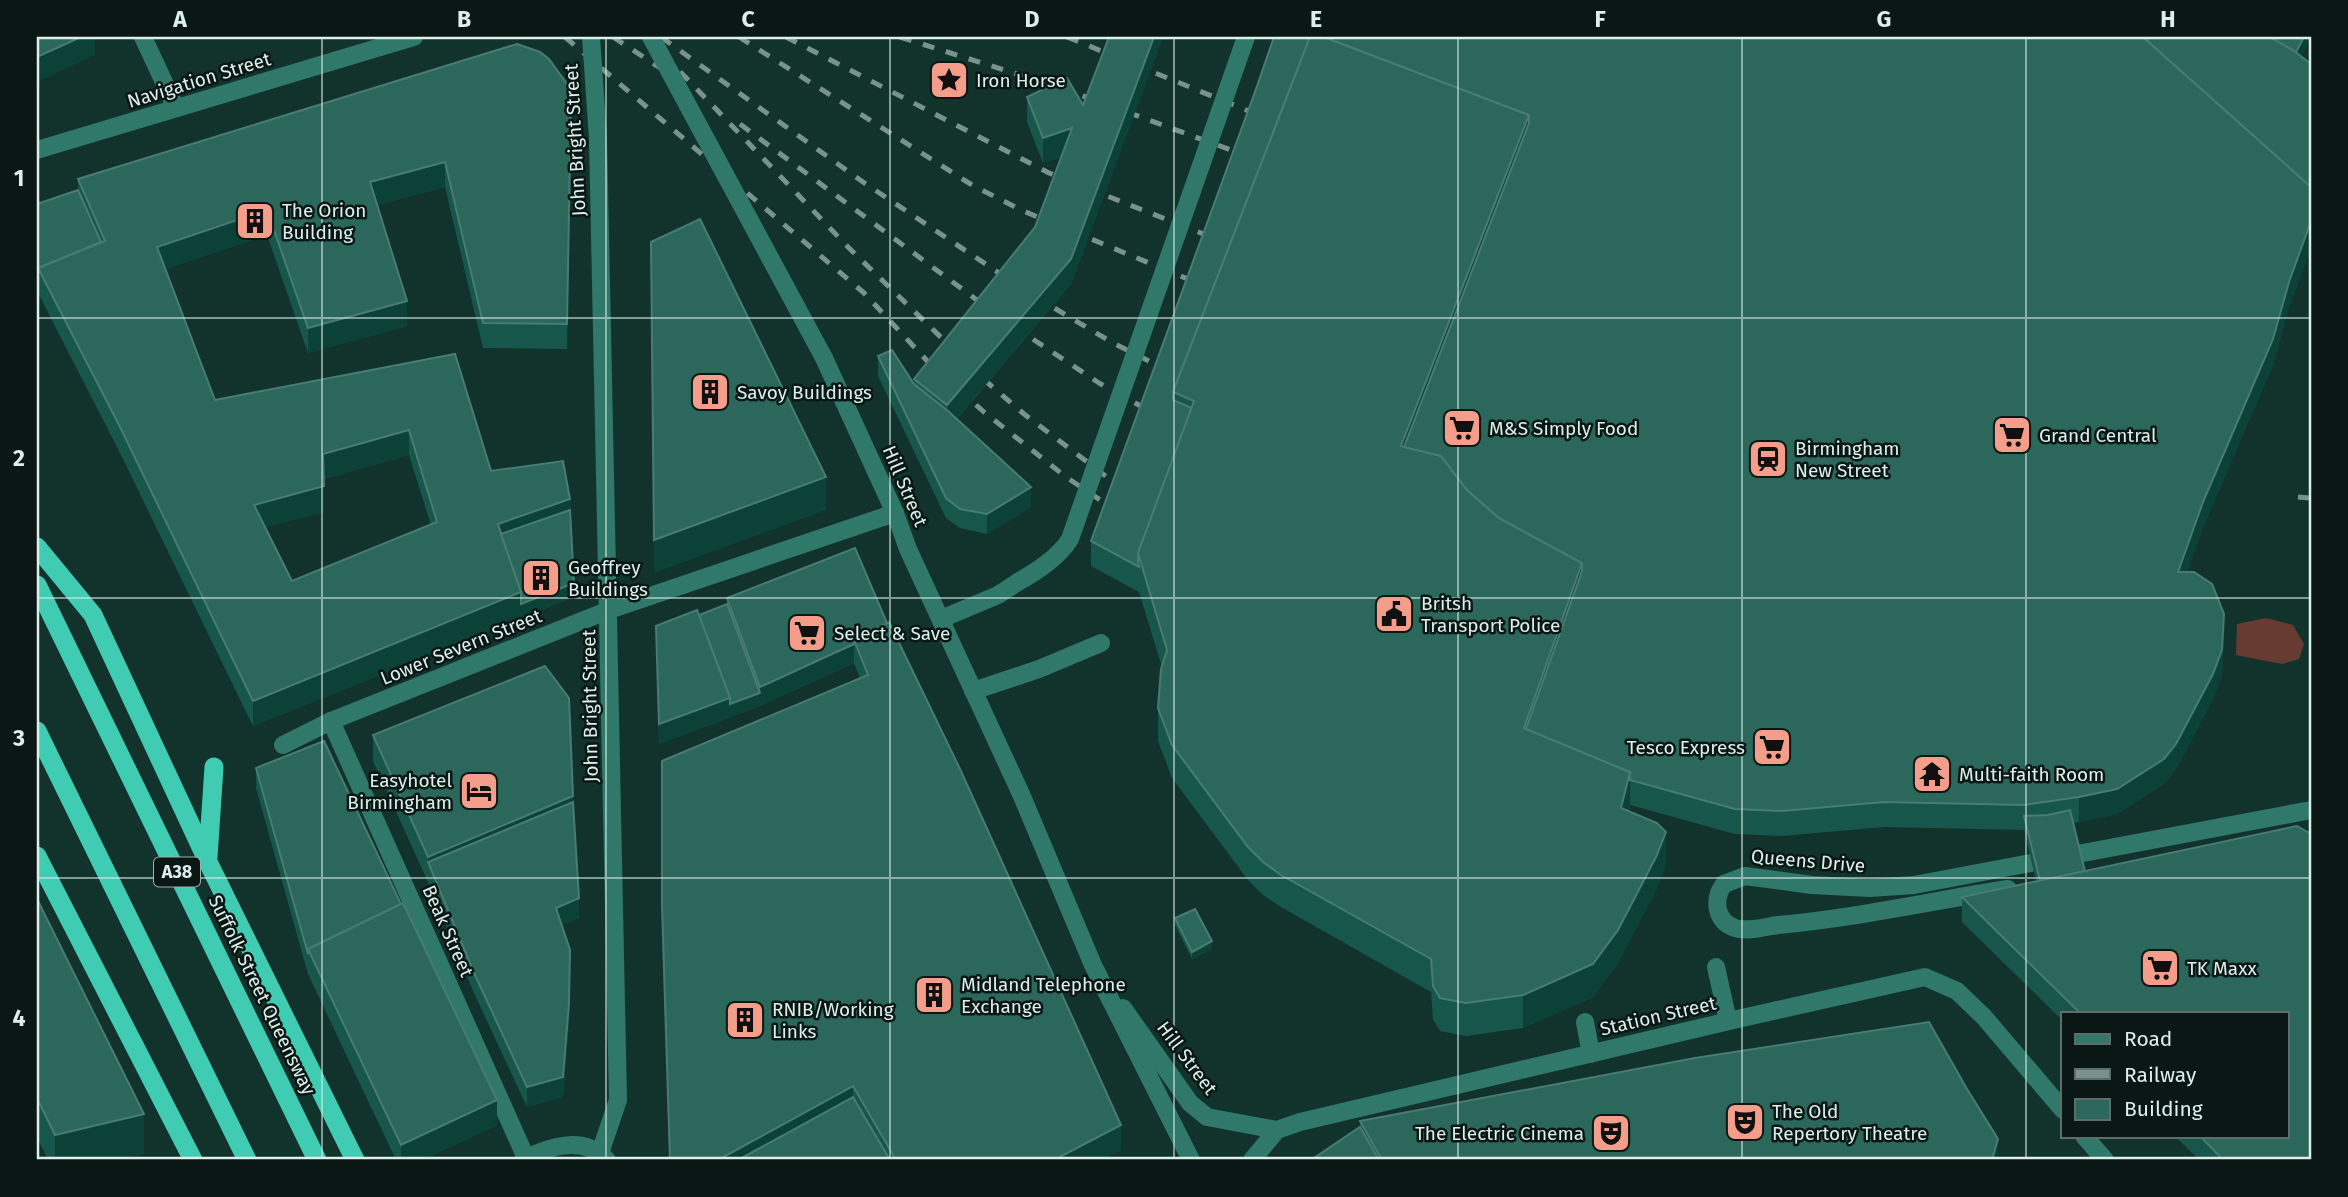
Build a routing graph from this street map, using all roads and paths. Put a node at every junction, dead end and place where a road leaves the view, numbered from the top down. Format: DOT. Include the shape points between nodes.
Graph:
graph roads {
  1 [pos="143,37"];
  2 [pos="414,37"];
  3 [pos="591,37"];
  4 [pos="651,37"];
  5 [pos="1246,37"];
  6 [pos="177,108"];
  7 [pos="37,150"];
  8 [pos="895,513"];
  9 [pos="37,547"];
  10 [pos="37,585"];
  11 [pos="609,610"];
  12 [pos="941,619"];
  13 [pos="1101,643"];
  14 [pos="973,691"];
  15 [pos="331,721"];
  16 [pos="37,731"];
  17 [pos="283,745"];
  18 [pos="214,768"];
  19 [pos="2311,810"];
  20 [pos="37,859"];
  21 [pos="207,860"];
  22 [pos="2031,885"];
  23 [pos="1093,965"];
  24 [pos="1716,967"];
  25 [pos="1728,1021"];
  26 [pos="1585,1022"];
  27 [pos="1591,1054"];
  28 [pos="2061,1108"];
  29 [pos="1278,1130"];
  30 [pos="2086,1138"];
  31 [pos="604,1157"];
  32 [pos="525,1159"];
  33 [pos="193,1160"];
  34 [pos="247,1160"];
  35 [pos="317,1160"];
  36 [pos="355,1160"];
  37 [pos="1191,1160"];
  38 [pos="1252,1160"];
  39 [pos="2105,1160"];
  1 -- 6 [label="street"];
  2 -- 6 [label="street, Navigation Street"];
  3 -- 11 [label="street, John Bright Street, bridge" via="598,139"];
  4 -- 8 [label="street, Hill Street, bridge" via="824,358"];
  5 -- 12 [label="street, bridge" via="1070,539 1039,570 998,595"];
  6 -- 7 [label="street, Navigation Street"];
  8 -- 11 [label="street, Lower Severn Street"];
  8 -- 12 [label="street, Hill Street"];
  9 -- 21 [label="highway" via="93,615"];
  10 -- 35 [label="highway, Suffolk Street Queensway / A38"];
  11 -- 15 [label="street, Lower Severn Street"];
  11 -- 31 [label="street, John Bright Street" via="618,1100"];
  12 -- 14 [label="street, Hill Street"];
  13 -- 14 [label="street"];
  14 -- 23 [label="street, Hill Street"];
  15 -- 17 [label="street, Lower Severn Street"];
  15 -- 32 [label="street, Beak Street"];
  16 -- 34 [label="highway"];
  18 -- 21 [label="highway"];
  19 -- 22 [label="street, Queens Drive" via="1914,885 1823,886 1745,876 1724,884 1717,903 1728,924 1746,929"];
  20 -- 33 [label="highway"];
  21 -- 36 [label="highway"];
  23 -- 29 [label="street, Hill Street" via="1190,1102 1207,1117"];
  23 -- 37 [label="street, Hill Street"];
  24 -- 25 [label="street"];
  25 -- 27 [label="street, Station Street"];
  25 -- 28 [label="street, Station Street" via="1925,977 1957,991"];
  26 -- 27 [label="street"];
  27 -- 29 [label="street, Station Street"];
  29 -- 38 [label="street"];
  30 -- 39 [label="street"];
  31 -- 32 [label="street" via="569,1143"];
}
